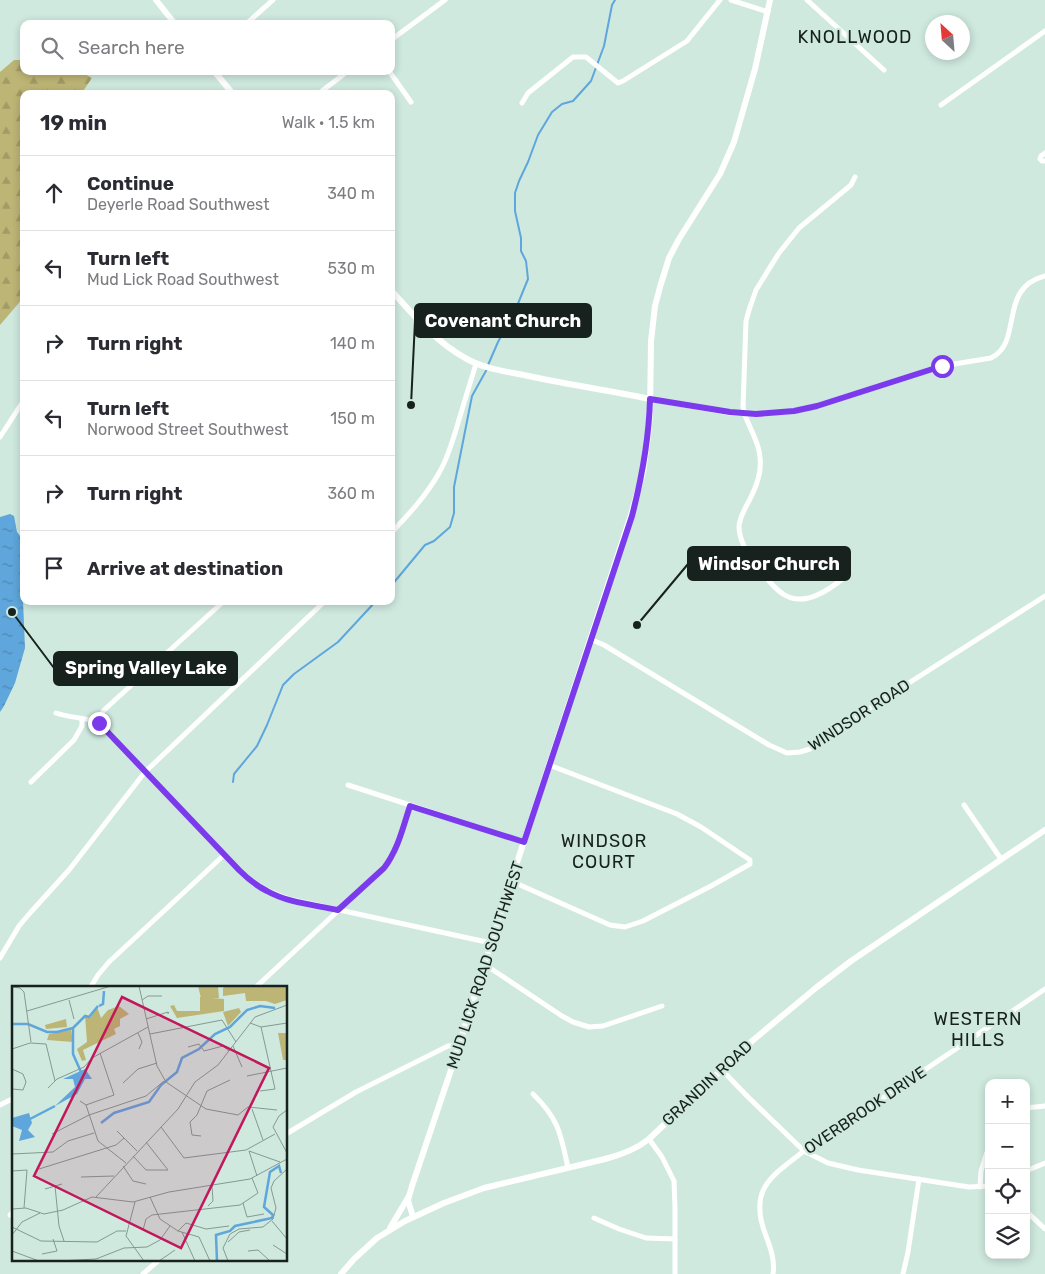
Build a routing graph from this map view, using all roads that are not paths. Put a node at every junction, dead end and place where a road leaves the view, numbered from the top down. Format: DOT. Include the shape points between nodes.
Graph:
graph roads {
  1 [pos="156,0"];
  2 [pos="273,0"];
  3 [pos="446,0"];
  4 [pos="720,0"];
  5 [pos="731,0"];
  6 [pos="770,0"];
  7 [pos="807,0"];
  8 [pos="768,12"];
  9 [pos="172,20"];
  10 [pos="250,20"];
  11 [pos="1045,31"];
  12 [pos="395,37"];
  13 [pos="884,70"];
  14 [pos="217,75"];
  15 [pos="343,75"];
  16 [pos="392,75"];
  17 [pos="230,90"];
  18 [pos="323,90"];
  19 [pos="411,102"];
  20 [pos="522,103"];
  21 [pos="941,105"];
  22 [pos="1045,153"];
  23 [pos="1045,161"];
  24 [pos="855,177"];
  25 [pos="1045,276"];
  26 [pos="395,294"];
  27 [pos="476,364"];
  28 [pos="650,399"];
  29 [pos="20,406"];
  30 [pos="744,414"];
  31 [pos="0,436"];
  32 [pos="395,529"];
  33 [pos="845,577"];
  34 [pos="1045,596"];
  35 [pos="220,605"];
  36 [pos="321,605"];
  37 [pos="590,639"];
  38 [pos="56,713"];
  39 [pos="82,719"];
  40 [pos="97,722"];
  41 [pos="549,765"];
  42 [pos="145,772"];
  43 [pos="31,782"];
  44 [pos="348,785"];
  45 [pos="964,805"];
  46 [pos="410,806"];
  47 [pos="1045,830"];
  48 [pos="524,842"];
  49 [pos="224,855"];
  50 [pos="1001,859"];
  51 [pos="511,882"];
  52 [pos="338,910"];
  53 [pos="491,943"];
  54 [pos="0,958"];
  55 [pos="484,966"];
  56 [pos="91,986"];
  57 [pos="257,986"];
  58 [pos="1045,989"];
  59 [pos="662,1006"];
  60 [pos="459,1046"];
  61 [pos="721,1069"];
  62 [pos="533,1094"];
  63 [pos="12,1099"];
  64 [pos="0,1105"];
  65 [pos="1045,1106"];
  66 [pos="1030,1108"];
  67 [pos="288,1133"];
  68 [pos="649,1139"];
  69 [pos="804,1151"];
  70 [pos="985,1158"];
  71 [pos="1045,1163"];
  72 [pos="568,1168"];
  73 [pos="1030,1169"];
  74 [pos="918,1180"];
  75 [pos="985,1186"];
  76 [pos="980,1187"];
  77 [pos="409,1195"];
  78 [pos="1029,1214"];
  79 [pos="413,1217"];
  80 [pos="594,1218"];
  81 [pos="389,1229"];
  82 [pos="1045,1229"];
  83 [pos="675,1239"];
  84 [pos="157,1262"];
  85 [pos="147,1273"];
  86 [pos="341,1274"];
  87 [pos="675,1274"];
  88 [pos="773,1274"];
  89 [pos="903,1274"];
  1 -- 9 [label="street"];
  2 -- 10 [label="street"];
  3 -- 12 [label="street"];
  4 -- 20 [label="street" via="687,41 623,81 618,82 586,57 573,57 528,93"];
  5 -- 8 [label="street"];
  6 -- 8 [label="street, MUD LICK ROAD SOUTHWEST"];
  7 -- 13 [label="street"];
  8 -- 28 [label="street, MUD LICK ROAD SOUTHWEST" via="756,69 734,142 720,174 678,239 660,287 650,341"];
  11 -- 21 [label="street"];
  14 -- 17 [label="street"];
  15 -- 18 [label="street"];
  16 -- 19 [label="street"];
  22 -- 23 [label="street" via="1040,159"];
  24 -- 30 [label="street" via="840,195 794,234 756,290 746,321"];
  25 -- 30 [label="street" via="1026,285 1018,297 1003,348 991,358 934,369 817,406"];
  26 -- 27 [label="street" via="443,344"];
  27 -- 28 [label="street" via="508,373"];
  27 -- 32 [label="street" via="454,438 440,472 418,504"];
  28 -- 30 [label="street"];
  28 -- 37 [label="street, MUD LICK ROAD SOUTHWEST" via="648,436 639,488"];
  29 -- 31 [label="street"];
  30 -- 33 [label="street" via="756,439 761,467 740,521 740,534 748,553 777,589 794,599 822,593"];
  34 -- 37 [label="street, WINDSOR ROAD" via="814,746 794,753 769,745"];
  35 -- 40 [label="street" via="104,710"];
  36 -- 42 [label="street"];
  37 -- 41 [label="street, MUD LICK ROAD SOUTHWEST"];
  38 -- 39 [label="street"];
  39 -- 40 [label="street"];
  39 -- 43 [label="street" via="74,740"];
  40 -- 42 [label="street"];
  41 -- 48 [label="street, MUD LICK ROAD SOUTHWEST"];
  41 -- 51 [label="street" via="677,814 735,848 751,862 702,891 625,927 610,926"];
  42 -- 49 [label="street"];
  42 -- 54 [label="street" via="69,870 19,926"];
  44 -- 46 [label="street"];
  45 -- 50 [label="street"];
  46 -- 48 [label="street"];
  46 -- 52 [label="street" via="389,862"];
  47 -- 50 [label="street, GRANDIN ROAD"];
  48 -- 51 [label="street, MUD LICK ROAD SOUTHWEST"];
  49 -- 52 [label="street" via="267,891 288,900"];
  49 -- 56 [label="street" via="110,962"];
  50 -- 61 [label="street, GRANDIN ROAD" via="839,970"];
  51 -- 53 [label="street, MUD LICK ROAD SOUTHWEST"];
  52 -- 53 [label="street"];
  52 -- 57 [label="street"];
  53 -- 55 [label="street, MUD LICK ROAD SOUTHWEST"];
  55 -- 59 [label="street" via="582,1026 603,1026"];
  55 -- 60 [label="street, MUD LICK ROAD SOUTHWEST"];
  58 -- 69 [label="street, OVERBROOK DRIVE"];
  60 -- 67 [label="street" via="448,1046 367,1086"];
  60 -- 77 [label="street, MUD LICK ROAD SOUTHWEST"];
  61 -- 68 [label="street, GRANDIN ROAD"];
  61 -- 69 [label="street"];
  62 -- 72 [label="street" via="554,1119"];
  63 -- 64 [label="street"];
  65 -- 66 [label="street"];
  68 -- 72 [label="street, GRANDIN ROAD" via="624,1154"];
  68 -- 83 [label="street" via="674,1181"];
  69 -- 74 [label="street" via="842,1167"];
  69 -- 88 [label="street, OVERBROOK DRIVE" via="772,1177 760,1197 762,1225 773,1255"];
  70 -- 76 [label="street"];
  71 -- 73 [label="street"];
  72 -- 79 [label="street, GRANDIN ROAD" via="484,1188"];
  74 -- 76 [label="street"];
  74 -- 89 [label="street"];
  75 -- 76 [label="street"];
  77 -- 79 [label="street, MUD LICK ROAD SOUTHWEST"];
  77 -- 81 [label="street"];
  78 -- 82 [label="street"];
  79 -- 81 [label="street, GRANDIN ROAD"];
  80 -- 83 [label="street" via="646,1238"];
  81 -- 86 [label="street, GRANDIN ROAD" via="364,1248"];
  83 -- 87 [label="street"];
  84 -- 85 [label="street"];
}
